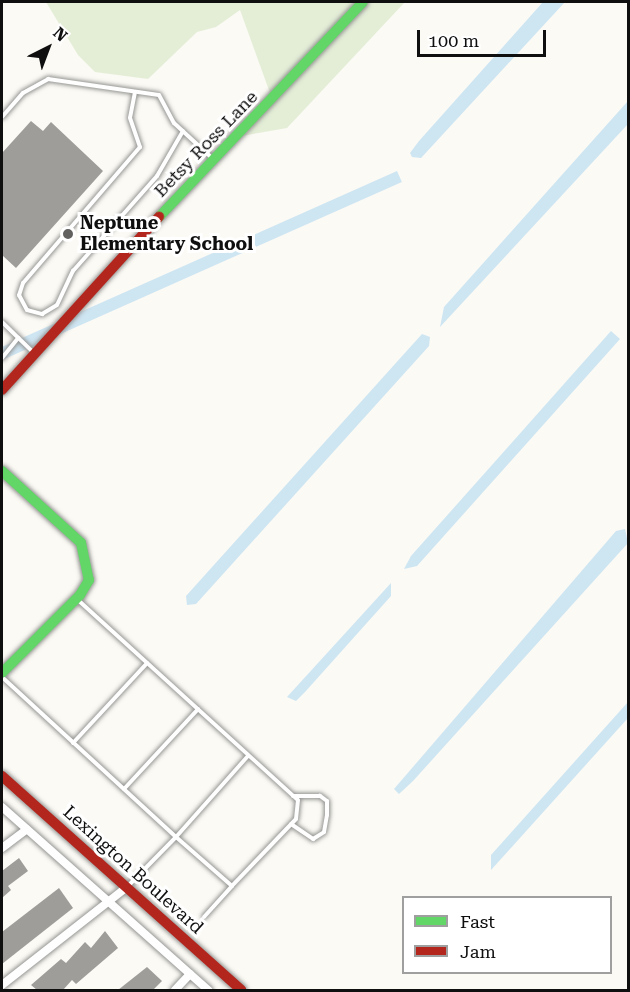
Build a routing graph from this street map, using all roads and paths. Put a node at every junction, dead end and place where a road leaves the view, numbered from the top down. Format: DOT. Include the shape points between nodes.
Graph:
graph roads {
  1 [pos="363,2"];
  2 [pos="135,92"];
  3 [pos="2,117"];
  4 [pos="183,131"];
  5 [pos="212,158"];
  6 [pos="2,322"];
  7 [pos="18,338"];
  8 [pos="35,353"];
  9 [pos="2,358"];
  10 [pos="2,390"];
  11 [pos="2,471"];
  12 [pos="76,599"];
  13 [pos="147,663"];
  14 [pos="2,675"];
  15 [pos="198,710"];
  16 [pos="73,743"];
  17 [pos="248,756"];
  18 [pos="2,776"];
  19 [pos="124,789"];
  20 [pos="293,796"];
  21 [pos="2,807"];
  22 [pos="291,824"];
  23 [pos="27,829"];
  24 [pos="176,837"];
  25 [pos="2,848"];
  26 [pos="232,886"];
  27 [pos="127,887"];
  28 [pos="110,902"];
  29 [pos="204,917"];
  30 [pos="190,974"];
  31 [pos="2,985"];
  32 [pos="175,990"];
  33 [pos="208,990"];
  34 [pos="241,990"];
  1 -- 5 [label="street, Betsy Ross Lane"];
  2 -- 3 [label="lane" via="48,79 23,93"];
  2 -- 4 [label="lane" via="165,100"];
  2 -- 4 [label="lane" via="130,118 140,147 23,282 19,295 27,310 42,314 57,305 73,271 157,176"];
  4 -- 5 [label="lane"];
  5 -- 8 [label="street, Betsy Ross Lane"];
  6 -- 7 [label="lane"];
  7 -- 8 [label="lane"];
  7 -- 9 [label="lane"];
  8 -- 10 [label="street, Betsy Ross Lane"];
  11 -- 12 [label="street" via="81,543 88,580"];
  12 -- 13 [label="lane"];
  12 -- 14 [label="street"];
  13 -- 15 [label="lane"];
  13 -- 16 [label="lane"];
  14 -- 16 [label="lane"];
  15 -- 17 [label="lane"];
  15 -- 19 [label="lane"];
  16 -- 19 [label="lane"];
  17 -- 20 [label="lane"];
  17 -- 24 [label="lane"];
  18 -- 27 [label="street, Lexington Boulevard"];
  19 -- 24 [label="lane"];
  20 -- 22 [label="lane" via="298,810"];
  20 -- 22 [label="lane" via="320,796 327,801 327,815 324,832 313,839"];
  21 -- 23 [label="street"];
  22 -- 26 [label="lane"];
  23 -- 25 [label="street"];
  23 -- 28 [label="street"];
  24 -- 26 [label="lane"];
  24 -- 27 [label="lane"];
  26 -- 29 [label="lane"];
  27 -- 28 [label="street"];
  27 -- 34 [label="street, Lexington Boulevard"];
  28 -- 30 [label="street"];
  28 -- 31 [label="street"];
  30 -- 32 [label="street"];
  30 -- 33 [label="street"];
}
